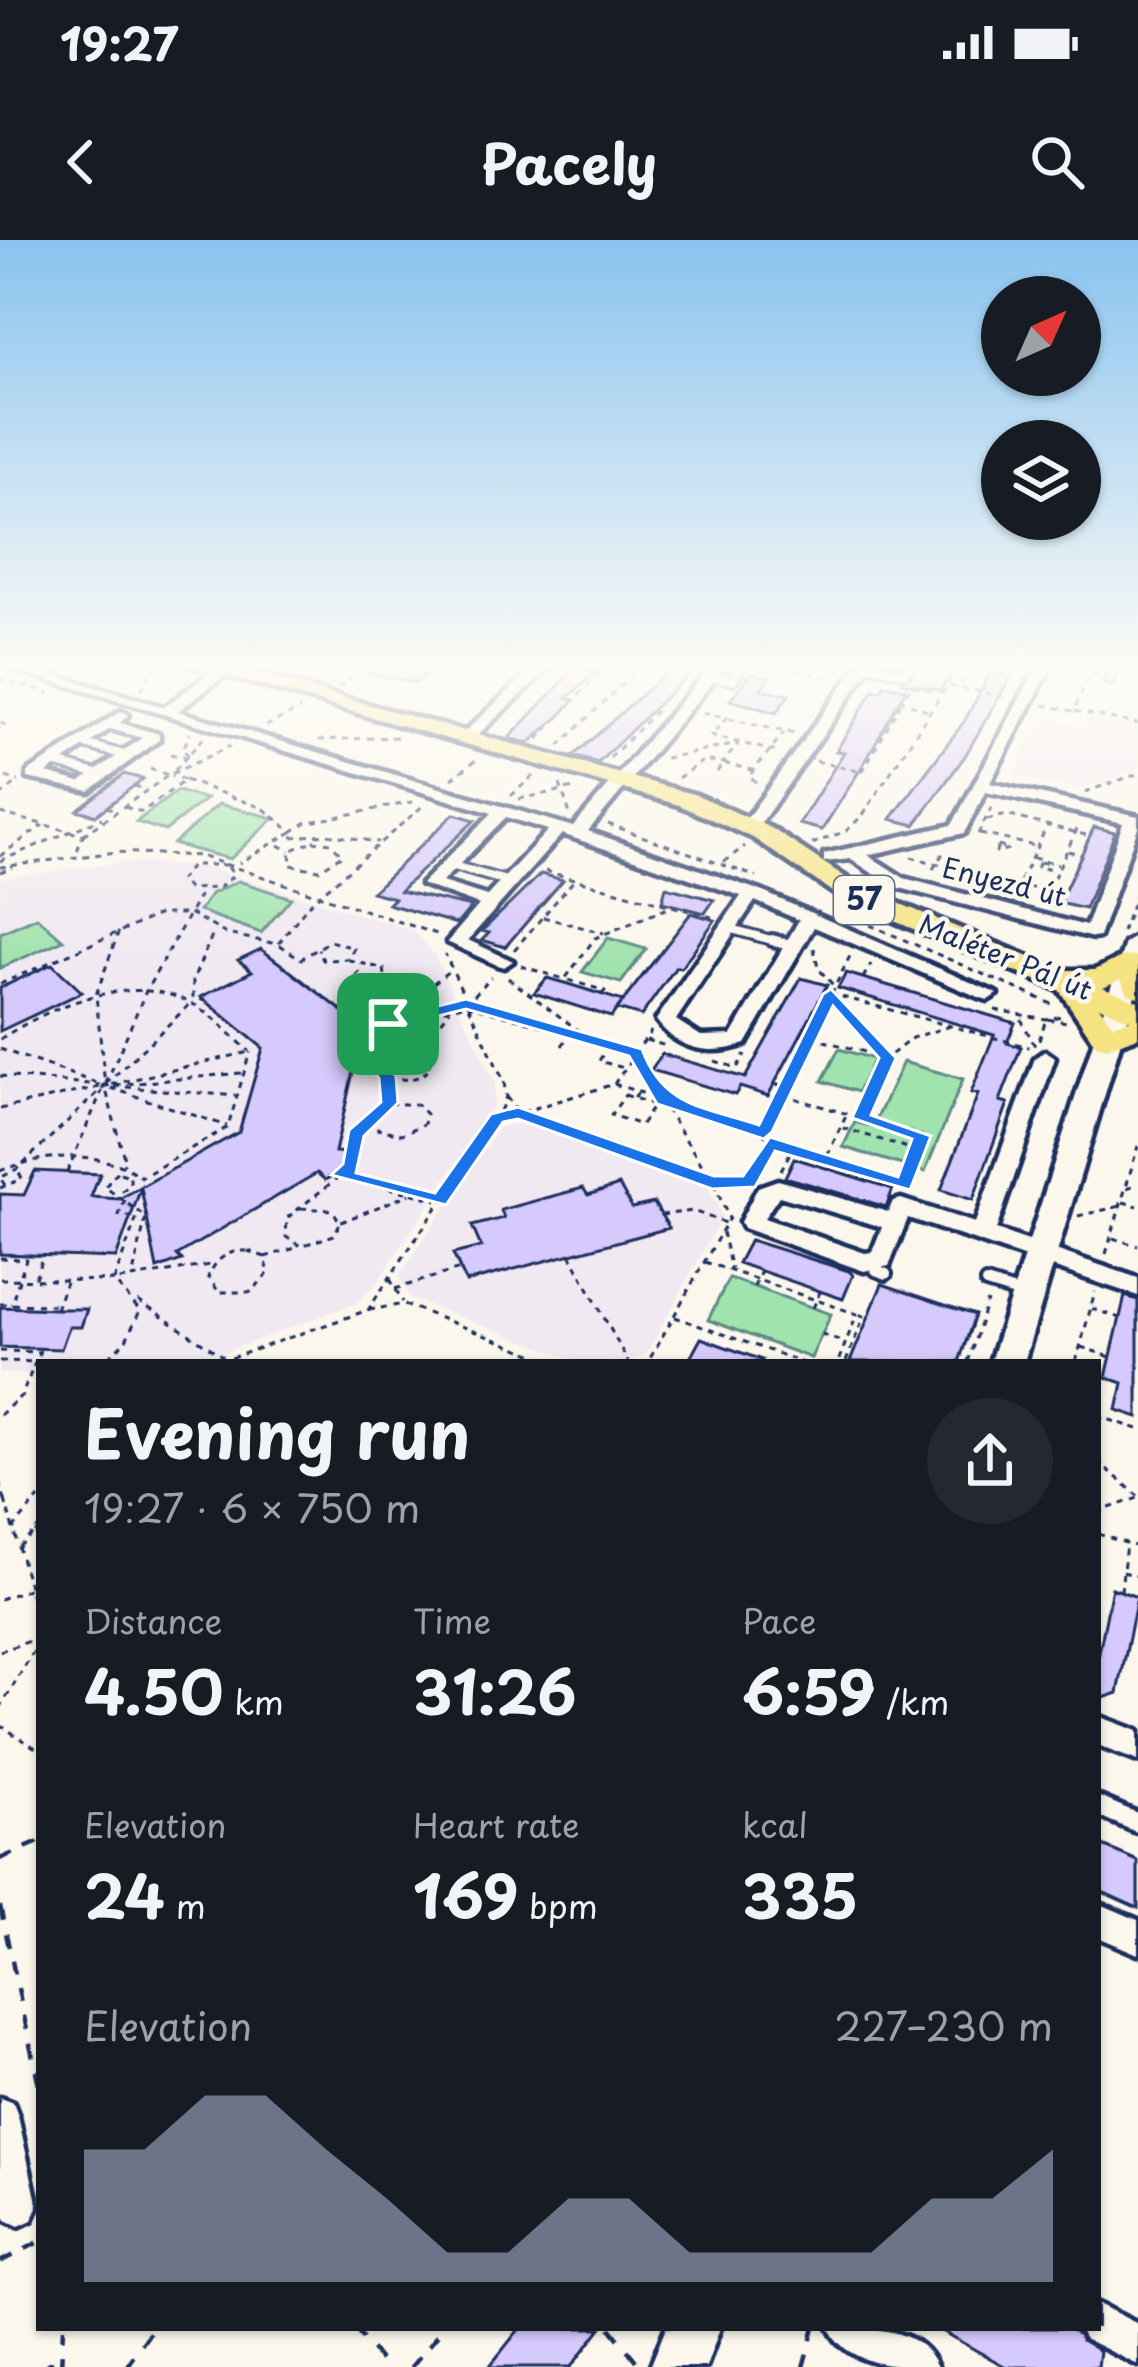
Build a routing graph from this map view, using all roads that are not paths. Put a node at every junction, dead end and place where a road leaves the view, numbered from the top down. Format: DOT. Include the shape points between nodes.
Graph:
graph roads {
  1 [pos="50,764"];
  2 [pos="116,764"];
  3 [pos="340,764"];
  4 [pos="553,764"];
  5 [pos="622,764"];
  6 [pos="798,764"];
  7 [pos="994,764"];
  8 [pos="613,773"];
  9 [pos="982,787"];
  10 [pos="503,811"];
  11 [pos="1135,821"];
  12 [pos="756,829"];
  13 [pos="569,830"];
  14 [pos="854,853"];
  15 [pos="830,858"];
  16 [pos="450,865"];
  17 [pos="510,882"];
  18 [pos="751,894"];
  19 [pos="491,903"];
  20 [pos="810,917"];
  21 [pos="722,930"];
  22 [pos="804,945"];
  23 [pos="504,961"];
  24 [pos="1048,976"];
  25 [pos="1133,989"];
  26 [pos="988,994"];
  27 [pos="1107,1037"];
  28 [pos="1038,1056"];
  29 [pos="895,1223"];
  30 [pos="984,1231"];
  31 [pos="1043,1256"];
  32 [pos="986,1283"];
  33 [pos="1138,1287"];
  34 [pos="1013,1296"];
  35 [pos="1007,1359"];
  36 [pos="1101,1732"];
  37 [pos="1138,1746"];
  38 [pos="1101,1807"];
  39 [pos="1138,1822"];
  40 [pos="1101,1921"];
  41 [pos="1138,1937"];
  42 [pos="0,2116"];
  43 [pos="19,2207"];
  44 [pos="1101,2326"];
  45 [pos="692,2331"];
  46 [pos="854,2331"];
  47 [pos="1138,2345"];
  48 [pos="678,2367"];
  49 [pos="917,2367"];
  1 -- 2 [label="street" via="34,775 83,788"];
  3 -- 10 [label="street"];
  4 -- 8 [label="main road, Maléter Pál út / 57"];
  5 -- 8 [label="street"];
  6 -- 12 [label="street"];
  7 -- 9 [label="street, Enyezd út"];
  8 -- 12 [label="main road, Maléter Pál út / 57"];
  8 -- 13 [label="street"];
  9 -- 11 [label="street, Enyezd út"];
  9 -- 14 [label="street, Enyezd út" via="958,829"];
  10 -- 13 [label="street"];
  10 -- 16 [label="street"];
  11 -- 14 [label="street, Enyezd út" via="1093,933 898,882"];
  12 -- 24 [label="main road, Maléter Pál út / 57" via="853,894"];
  13 -- 17 [label="street"];
  13 -- 18 [label="street"];
  14 -- 15 [label="street, Enyezd út"];
  16 -- 17 [label="lane"];
  16 -- 19 [label="street" via="430,884"];
  17 -- 19 [label="street"];
  18 -- 20 [label="street"];
  18 -- 21 [label="street"];
  19 -- 23 [label="street" via="456,942"];
  20 -- 22 [label="street"];
  20 -- 26 [label="street"];
  21 -- 22 [label="lane"];
  21 -- 22 [label="street" via="666,1020 677,1034 716,1046 740,1040"];
  24 -- 25 [label="main road, Maléter Pál út / 57"];
  24 -- 25 [label="main road"];
  24 -- 27 [label="main road" via="1087,1004"];
  25 -- 27 [label="main road"];
  27 -- 31 [label="street"];
  28 -- 30 [label="street"];
  29 -- 29 [label="street" via="778,1188 766,1193 752,1222 884,1267"];
  29 -- 30 [label="street" via="902,1207"];
  30 -- 31 [label="street"];
  31 -- 33 [label="street"];
  31 -- 34 [label="street"];
  32 -- 34 [label="lane"];
  34 -- 35 [label="street"];
  36 -- 37 [label="street"];
  38 -- 39 [label="lane"];
  40 -- 41 [label="street"];
  42 -- 43 [label="street"];
  44 -- 47 [label="street"];
  45 -- 48 [label="street"];
  46 -- 49 [label="street"];
}
